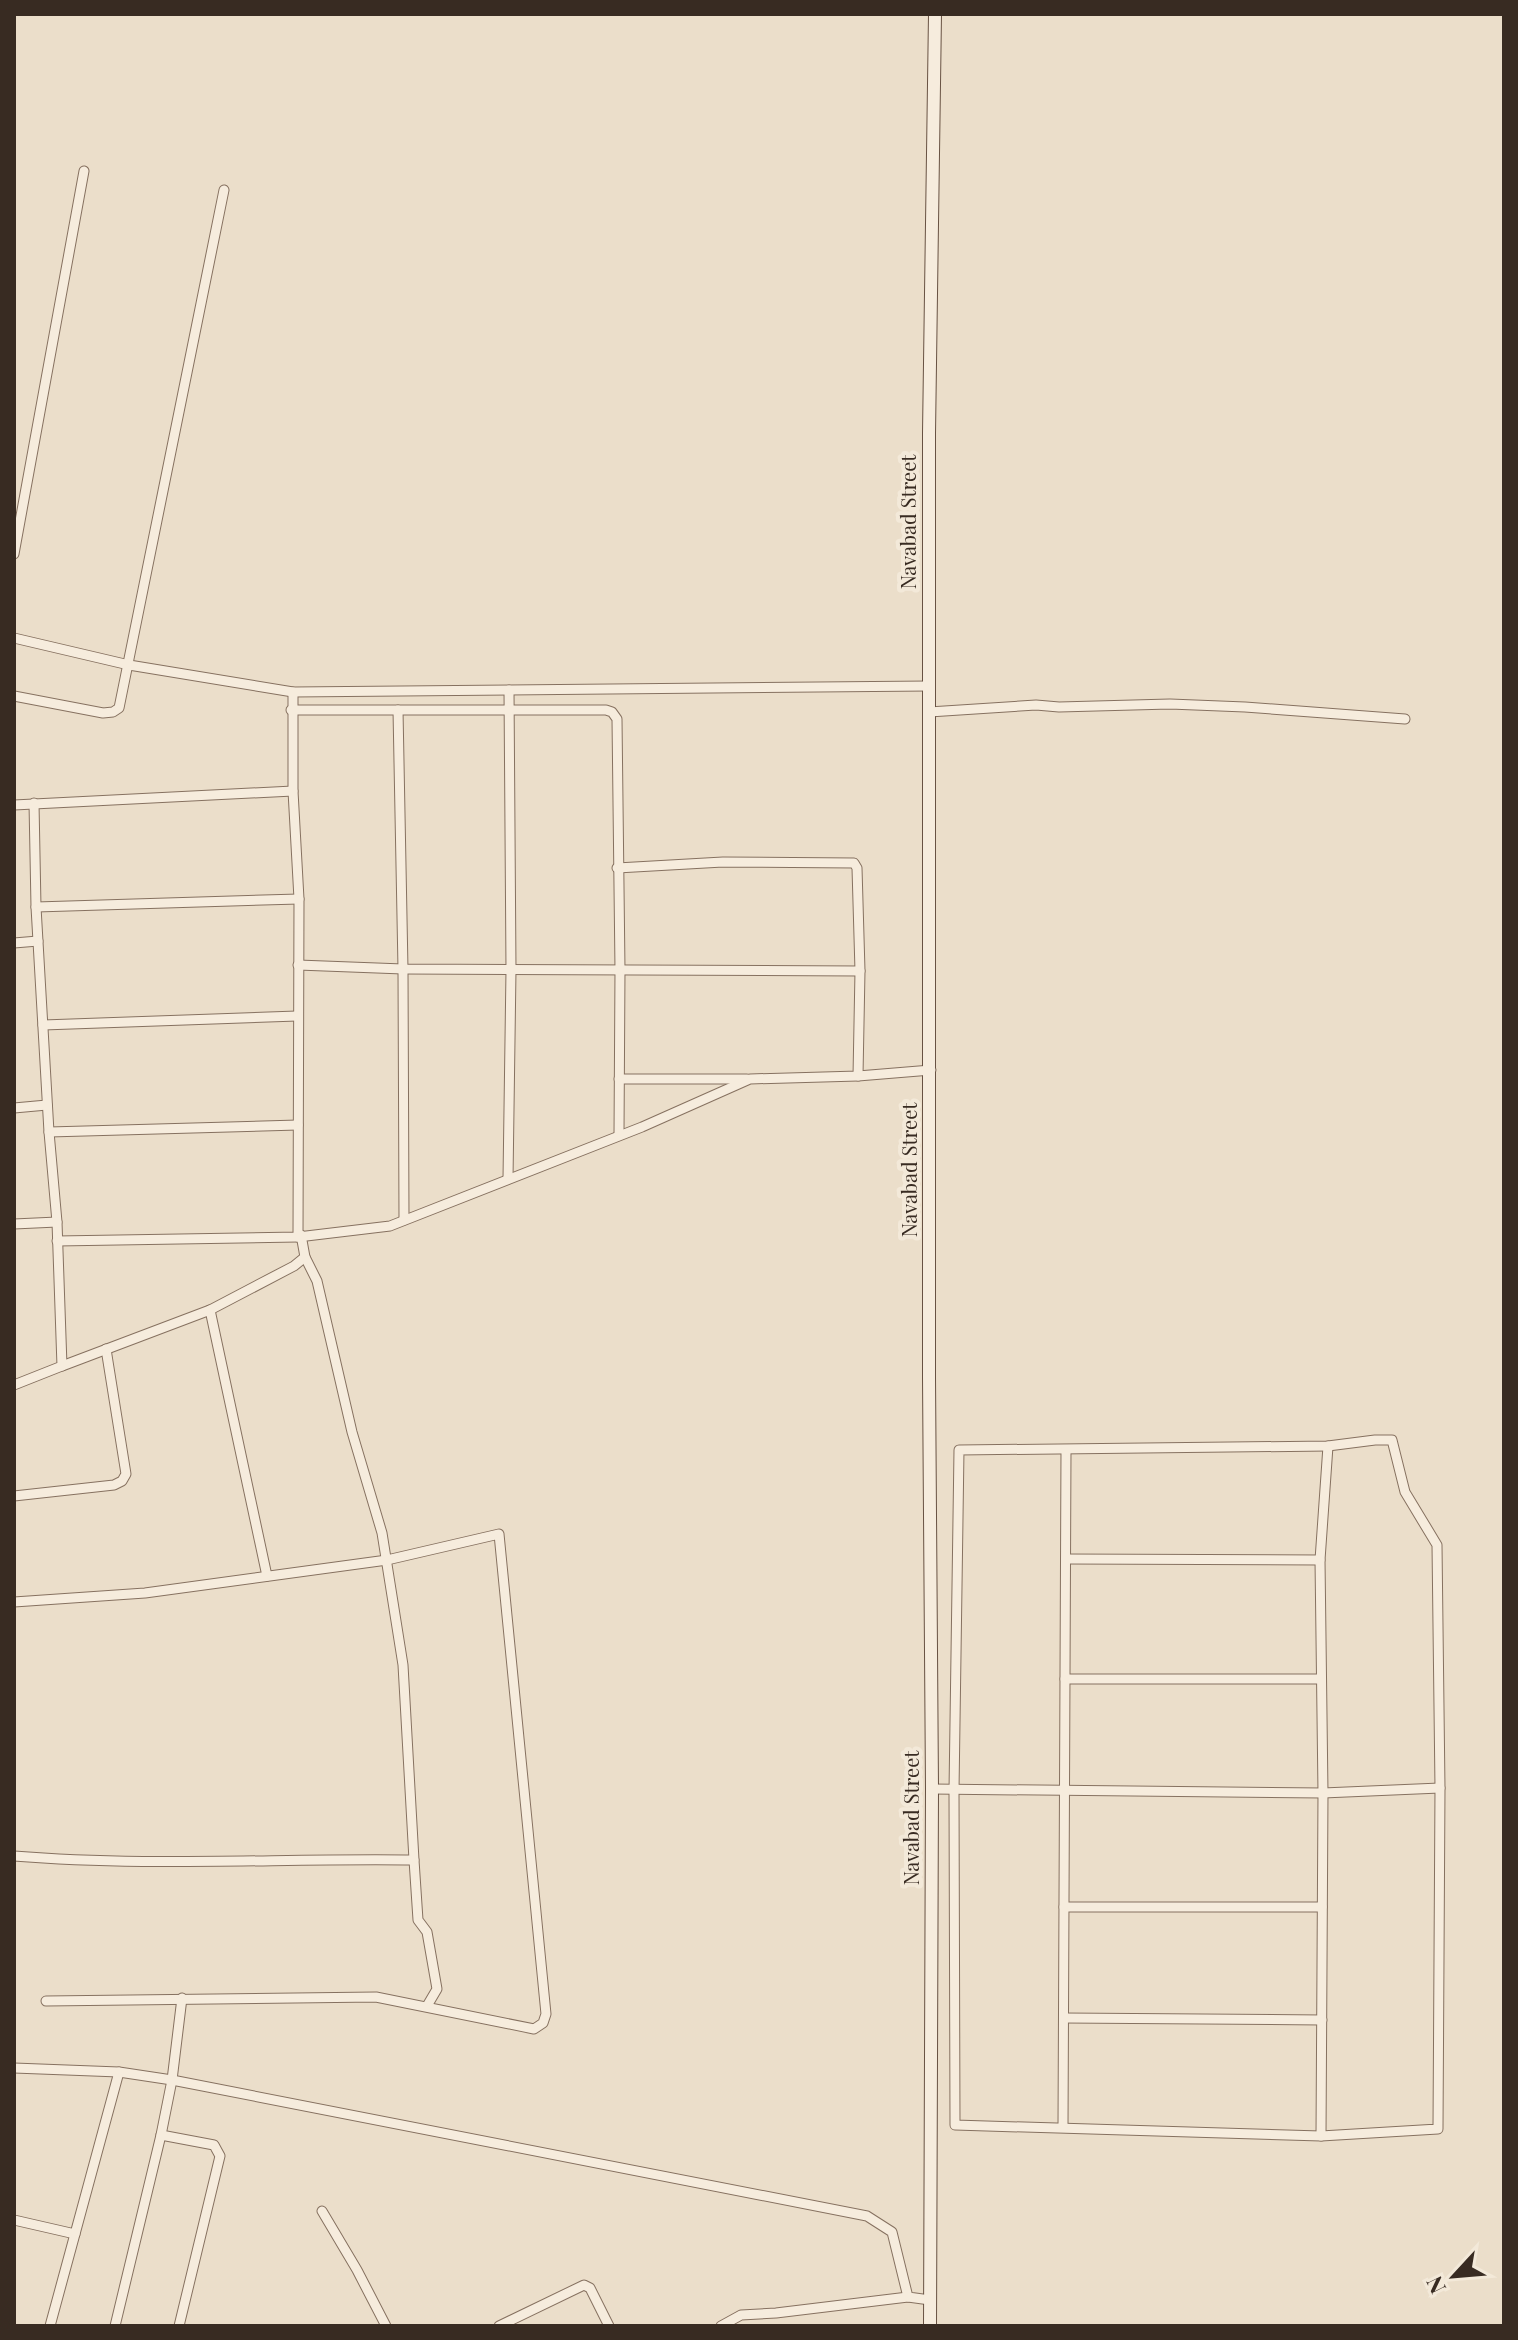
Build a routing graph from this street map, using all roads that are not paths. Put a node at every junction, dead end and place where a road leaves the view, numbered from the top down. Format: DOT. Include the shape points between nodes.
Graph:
graph roads {
  1 [pos="935,14"];
  2 [pos="84,171"];
  3 [pos="224,190"];
  4 [pos="14,554"];
  5 [pos="14,638"];
  6 [pos="129,665"];
  7 [pos="929,686"];
  8 [pos="509,690"];
  9 [pos="293,692"];
  10 [pos="14,696"];
  11 [pos="291,710"];
  12 [pos="398,710"];
  13 [pos="507,711"];
  14 [pos="929,712"];
  15 [pos="1405,719"];
  16 [pos="293,791"];
  17 [pos="34,803"];
  18 [pos="14,805"];
  19 [pos="617,868"];
  20 [pos="299,899"];
  21 [pos="36,907"];
  22 [pos="38,941"];
  23 [pos="14,943"];
  24 [pos="298,965"];
  25 [pos="403,969"];
  26 [pos="511,970"];
  27 [pos="620,970"];
  28 [pos="860,971"];
  29 [pos="297,1016"];
  30 [pos="43,1025"];
  31 [pos="931,1070"];
  32 [pos="858,1076"];
  33 [pos="619,1079"];
  34 [pos="750,1079"];
  35 [pos="47,1105"];
  36 [pos="14,1108"];
  37 [pos="298,1125"];
  38 [pos="49,1132"];
  39 [pos="619,1135"];
  40 [pos="508,1179"];
  41 [pos="404,1220"];
  42 [pos="57,1222"];
  43 [pos="14,1224"];
  44 [pos="300,1236"];
  45 [pos="57,1241"];
  46 [pos="305,1257"];
  47 [pos="210,1310"];
  48 [pos="106,1349"];
  49 [pos="62,1366"];
  50 [pos="14,1385"];
  51 [pos="1328,1446"];
  52 [pos="1066,1450"];
  53 [pos="14,1496"];
  54 [pos="1066,1559"];
  55 [pos="387,1560"];
  56 [pos="1320,1560"];
  57 [pos="267,1576"];
  58 [pos="14,1602"];
  59 [pos="1065,1679"];
  60 [pos="1321,1679"];
  61 [pos="1440,1788"];
  62 [pos="932,1789"];
  63 [pos="954,1791"];
  64 [pos="1065,1792"];
  65 [pos="1323,1793"];
  66 [pos="14,1856"];
  67 [pos="414,1860"];
  68 [pos="1064,1907"];
  69 [pos="1322,1907"];
  70 [pos="182,1998"];
  71 [pos="46,2001"];
  72 [pos="427,2006"];
  73 [pos="1064,2018"];
  74 [pos="1322,2020"];
  75 [pos="14,2068"];
  76 [pos="119,2072"];
  77 [pos="172,2080"];
  78 [pos="1063,2127"];
  79 [pos="161,2135"];
  80 [pos="1321,2136"];
  81 [pos="322,2211"];
  82 [pos="14,2220"];
  83 [pos="75,2234"];
  84 [pos="908,2297"];
  85 [pos="930,2300"];
  86 [pos="776,2313"];
  87 [pos="50,2326"];
  88 [pos="115,2326"];
  89 [pos="179,2326"];
  90 [pos="386,2326"];
  91 [pos="499,2326"];
  92 [pos="609,2326"];
  93 [pos="721,2326"];
  94 [pos="776,2326"];
  95 [pos="930,2326"];
  1 -- 7 [label="street, Navabad Street"];
  2 -- 4 [label="street"];
  3 -- 6 [label="street"];
  5 -- 6 [label="street"];
  6 -- 9 [label="street"];
  6 -- 10 [label="street" via="119,708 113,712"];
  7 -- 8 [label="street"];
  7 -- 14 [label="street, Navabad Street"];
  8 -- 9 [label="street"];
  8 -- 13 [label="street"];
  9 -- 11 [label="street"];
  11 -- 12 [label="street"];
  11 -- 16 [label="street"];
  12 -- 13 [label="street"];
  12 -- 25 [label="street"];
  13 -- 19 [label="street" via="606,710 617,719"];
  13 -- 26 [label="street"];
  14 -- 15 [label="street" via="1170,704"];
  14 -- 31 [label="street, Navabad Street"];
  16 -- 17 [label="street"];
  16 -- 20 [label="street"];
  17 -- 18 [label="street"];
  17 -- 21 [label="street"];
  19 -- 27 [label="street"];
  19 -- 28 [label="street" via="854,863"];
  20 -- 21 [label="street"];
  20 -- 24 [label="street"];
  21 -- 22 [label="street"];
  22 -- 23 [label="street"];
  22 -- 30 [label="street"];
  24 -- 25 [label="street"];
  24 -- 29 [label="street"];
  25 -- 26 [label="street"];
  25 -- 41 [label="street"];
  26 -- 27 [label="street"];
  26 -- 40 [label="street"];
  27 -- 28 [label="street"];
  27 -- 33 [label="street"];
  28 -- 32 [label="street"];
  29 -- 30 [label="street"];
  29 -- 37 [label="street"];
  30 -- 35 [label="street"];
  31 -- 32 [label="street"];
  31 -- 62 [label="street, Navabad Street"];
  32 -- 34 [label="street"];
  33 -- 34 [label="street"];
  33 -- 39 [label="street"];
  34 -- 39 [label="street"];
  35 -- 36 [label="street"];
  35 -- 38 [label="street"];
  37 -- 38 [label="street"];
  37 -- 44 [label="street"];
  38 -- 42 [label="street"];
  39 -- 40 [label="street"];
  40 -- 41 [label="street"];
  41 -- 44 [label="street"];
  42 -- 43 [label="street"];
  42 -- 45 [label="street"];
  44 -- 45 [label="street"];
  44 -- 46 [label="street"];
  45 -- 49 [label="street"];
  46 -- 47 [label="street"];
  46 -- 55 [label="street" via="317,1281"];
  47 -- 48 [label="street"];
  47 -- 57 [label="street"];
  48 -- 49 [label="street"];
  48 -- 53 [label="street" via="126,1474 122,1481"];
  49 -- 50 [label="street"];
  51 -- 52 [label="street"];
  51 -- 56 [label="street"];
  51 -- 61 [label="street" via="1392,1440 1405,1492 1437,1545"];
  52 -- 54 [label="street"];
  52 -- 63 [label="street" via="959,1450"];
  54 -- 56 [label="street"];
  54 -- 59 [label="street"];
  55 -- 57 [label="street"];
  55 -- 67 [label="street" via="403,1665"];
  55 -- 72 [label="street" via="499,1534 546,2014 534,2029"];
  56 -- 60 [label="street"];
  57 -- 58 [label="street" via="145,1593"];
  59 -- 60 [label="street"];
  59 -- 64 [label="street"];
  60 -- 65 [label="street"];
  61 -- 65 [label="street"];
  61 -- 80 [label="street" via="1438,2129"];
  62 -- 63 [label="street"];
  62 -- 85 [label="street, Navabad Street"];
  63 -- 64 [label="street"];
  63 -- 78 [label="street" via="955,2125"];
  64 -- 65 [label="street"];
  64 -- 68 [label="street"];
  65 -- 69 [label="street"];
  66 -- 67 [label="street" via="209,1862"];
  67 -- 72 [label="street" via="418,1920 427,1932 437,1989"];
  68 -- 69 [label="street"];
  68 -- 73 [label="street"];
  69 -- 74 [label="street"];
  70 -- 71 [label="street"];
  70 -- 72 [label="street" via="376,1997"];
  70 -- 77 [label="street"];
  73 -- 74 [label="street"];
  73 -- 78 [label="street"];
  74 -- 80 [label="street"];
  75 -- 76 [label="street"];
  76 -- 77 [label="street"];
  76 -- 83 [label="street"];
  77 -- 79 [label="street"];
  77 -- 84 [label="street" via="867,2216 892,2232"];
  78 -- 80 [label="street"];
  79 -- 88 [label="street"];
  79 -- 89 [label="street" via="214,2145 220,2156"];
  81 -- 90 [label="street"];
  82 -- 83 [label="street"];
  83 -- 87 [label="street"];
  84 -- 85 [label="street"];
  84 -- 86 [label="street"];
  85 -- 95 [label="street, Navabad Street"];
  86 -- 93 [label="street" via="741,2315"];
  86 -- 94 [label="street"];
  91 -- 92 [label="street" via="584,2285"];
}
